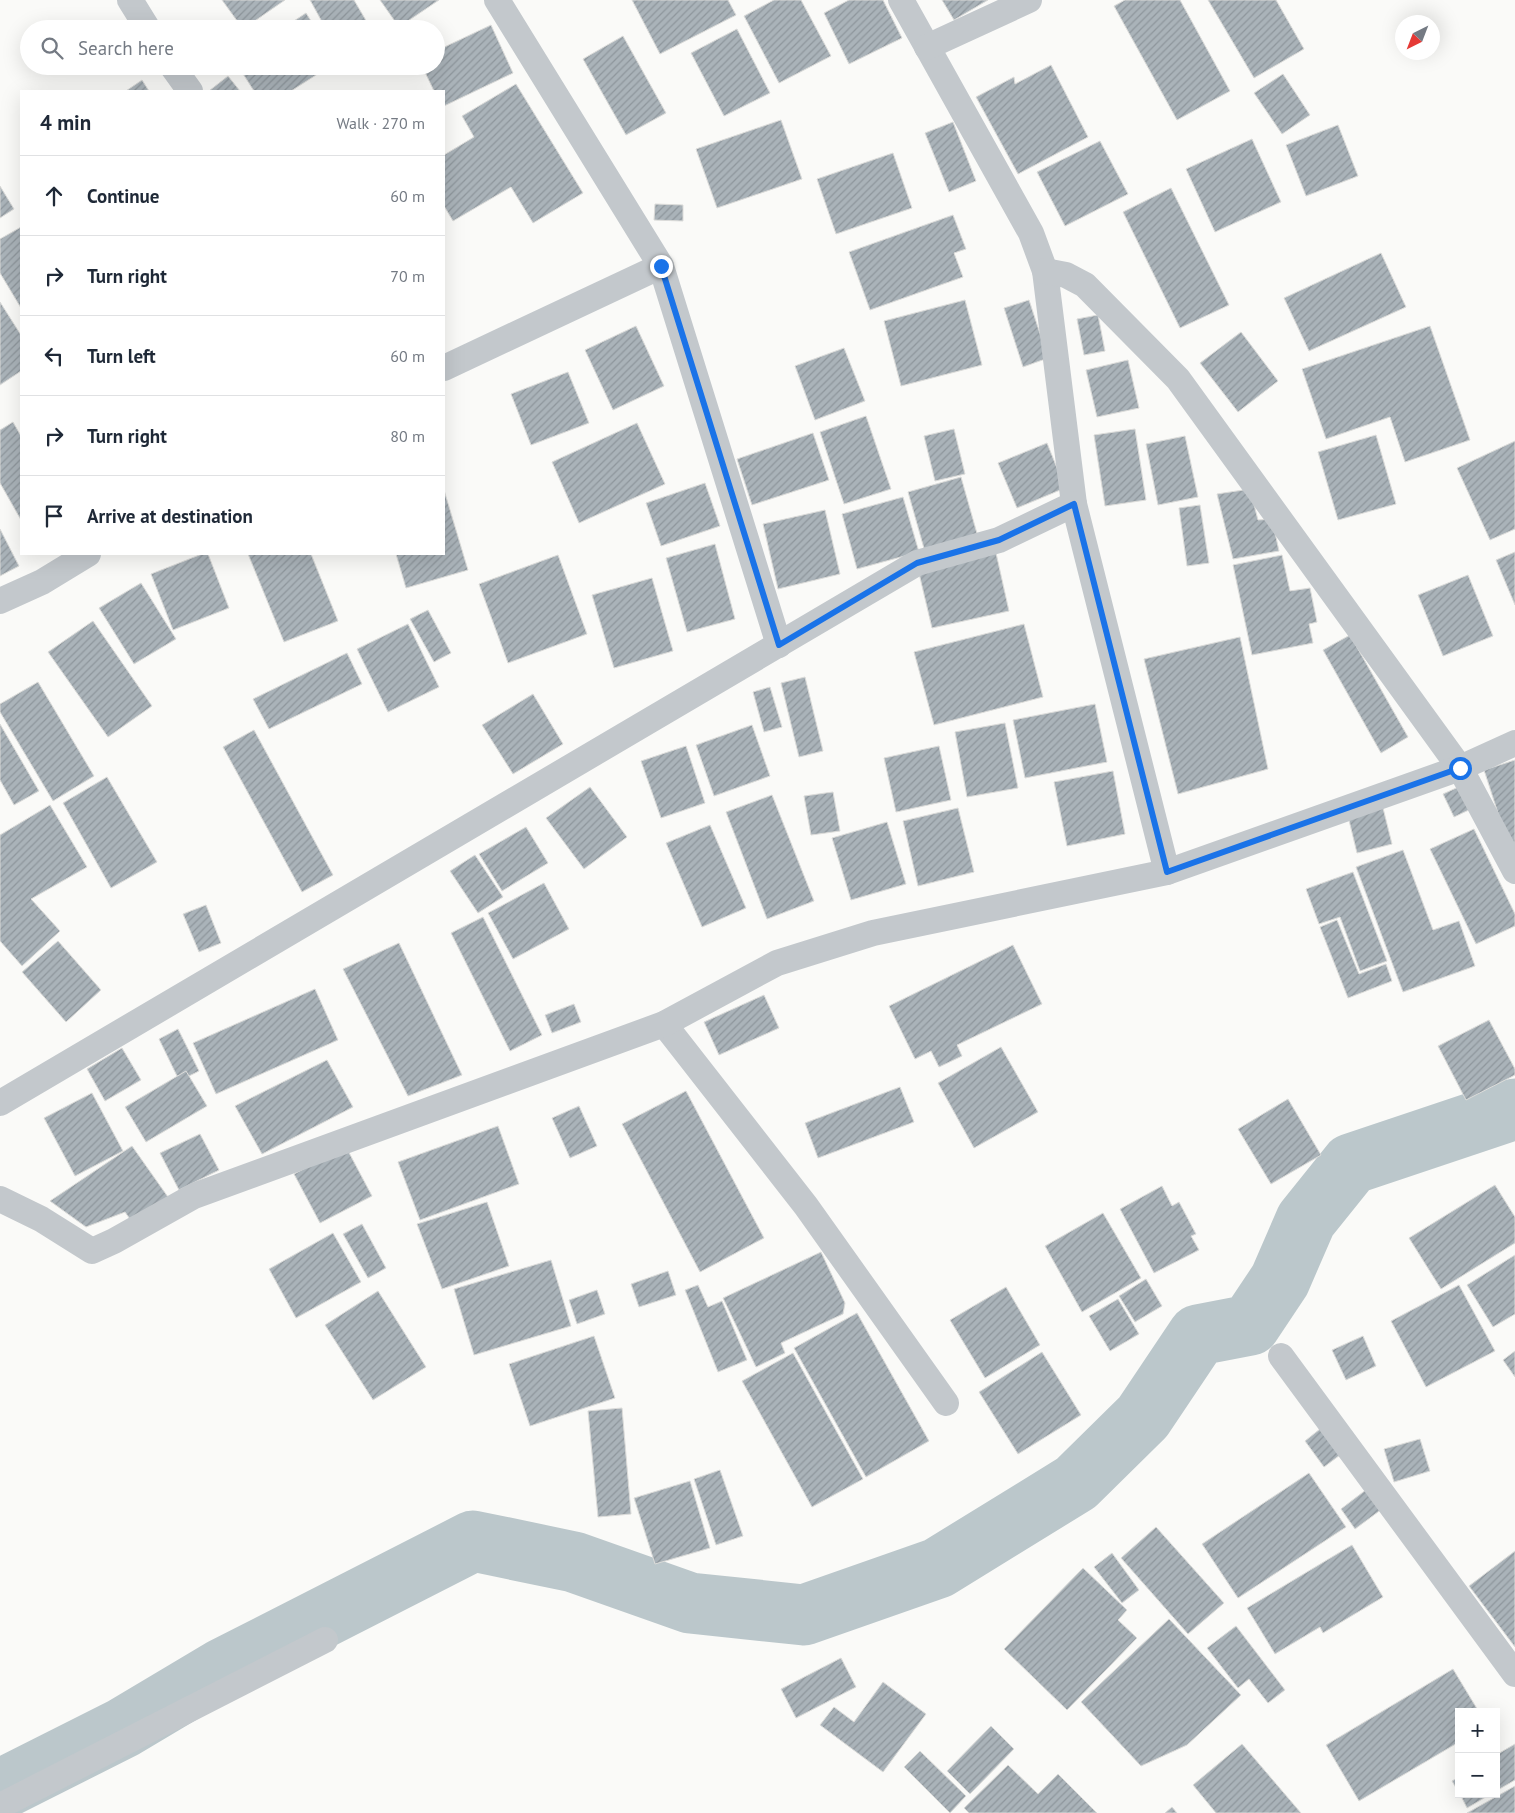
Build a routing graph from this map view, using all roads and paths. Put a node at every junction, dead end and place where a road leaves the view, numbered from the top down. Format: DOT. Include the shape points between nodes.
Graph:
graph roads {
  1 [pos="130,0"];
  2 [pos="497,0"];
  3 [pos="901,0"];
  4 [pos="1029,0"];
  5 [pos="142,20"];
  6 [pos="927,47"];
  7 [pos="178,75"];
  8 [pos="189,90"];
  9 [pos="661,266"];
  10 [pos="1045,271"];
  11 [pos="445,368"];
  12 [pos="1074,504"];
  13 [pos="86,555"];
  14 [pos="0,601"];
  15 [pos="779,645"];
  16 [pos="1515,743"];
  17 [pos="1460,768"];
  18 [pos="1515,870"];
  19 [pos="1167,872"];
  20 [pos="664,1024"];
  21 [pos="0,1103"];
  22 [pos="0,1199"];
  23 [pos="1281,1356"];
  24 [pos="946,1403"];
  25 [pos="325,1640"];
  26 [pos="1515,1674"];
  27 [pos="0,1806"];
  1 -- 5 [label="street"];
  2 -- 9 [label="street"];
  3 -- 6 [label="street"];
  4 -- 6 [label="street"];
  6 -- 10 [label="street" via="1031,233"];
  7 -- 8 [label="street"];
  9 -- 11 [label="street"];
  9 -- 15 [label="street"];
  10 -- 12 [label="street"];
  10 -- 17 [label="street" via="1066,275 1085,285 1178,379"];
  12 -- 15 [label="street" via="999,540 917,563"];
  12 -- 19 [label="street"];
  13 -- 14 [label="street" via="42,582"];
  15 -- 21 [label="street"];
  16 -- 17 [label="street"];
  17 -- 18 [label="street"];
  17 -- 19 [label="street"];
  19 -- 20 [label="street" via="872,933 777,963"];
  20 -- 22 [label="street" via="194,1196 92,1251 41,1219"];
  20 -- 24 [label="street" via="806,1206"];
  23 -- 26 [label="street"];
  25 -- 27 [label="street"];
}
